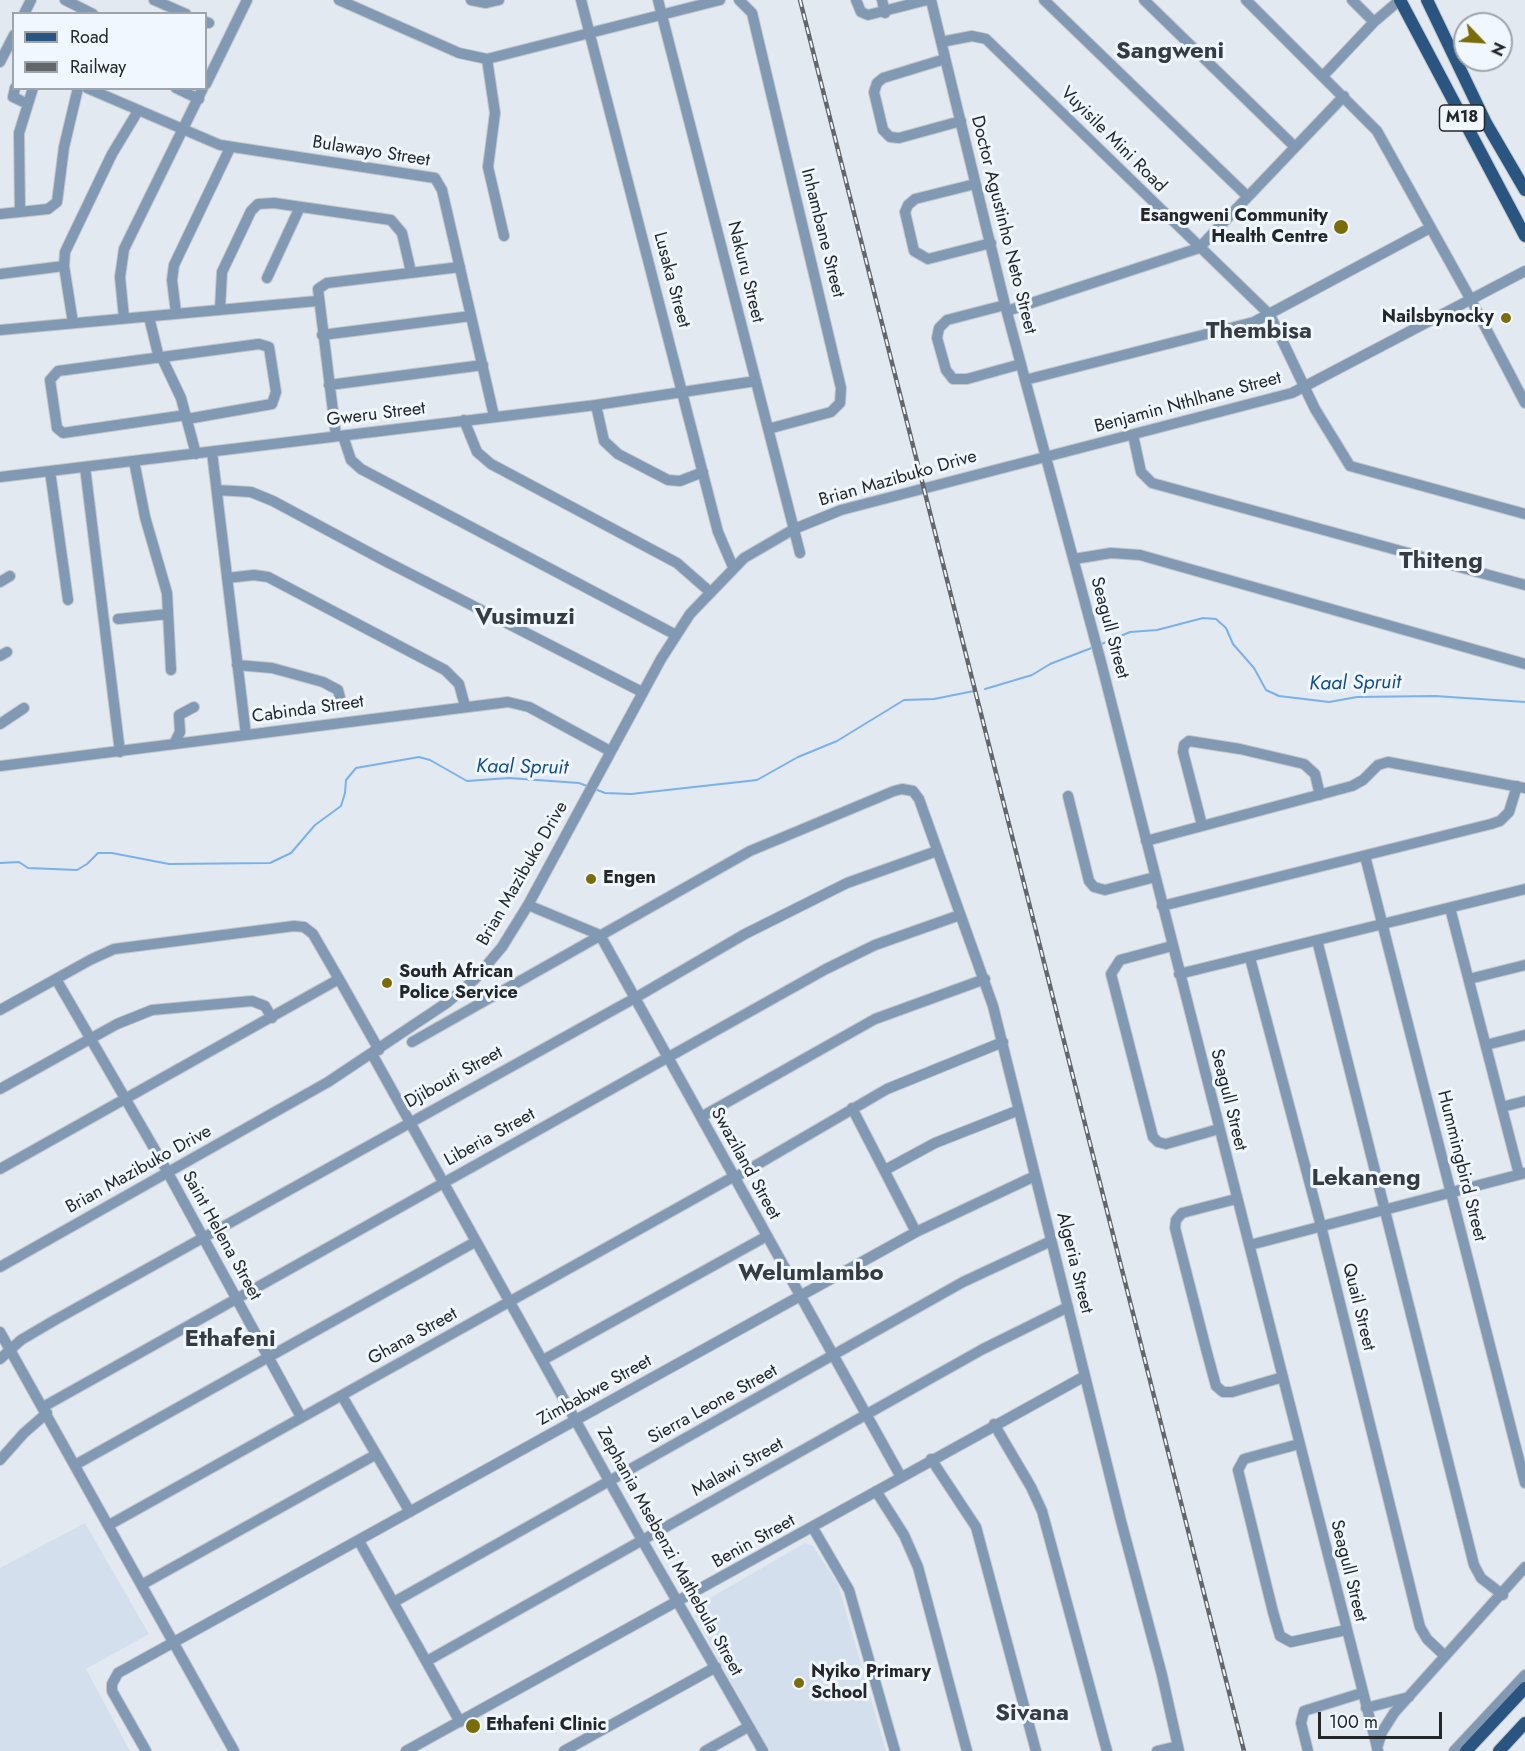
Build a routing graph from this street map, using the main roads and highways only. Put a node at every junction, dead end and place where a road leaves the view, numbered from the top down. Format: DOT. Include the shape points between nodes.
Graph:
graph roads {
  1 [pos="1400,0"];
  2 [pos="1426,0"];
  3 [pos="1525,190"];
  4 [pos="1525,236"];
  5 [pos="1525,1688"];
  6 [pos="1525,1723"];
  7 [pos="1466,1751"];
  8 [pos="1499,1751"];
  1 -- 4 [label="main road, M18"];
  2 -- 3 [label="main road, M18" via="1486,123"];
  5 -- 7 [label="main road"];
  6 -- 8 [label="main road"];
}
